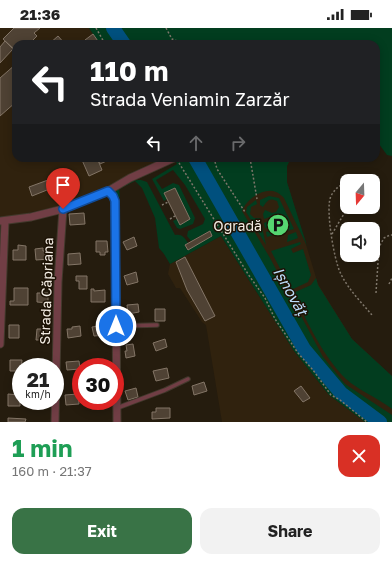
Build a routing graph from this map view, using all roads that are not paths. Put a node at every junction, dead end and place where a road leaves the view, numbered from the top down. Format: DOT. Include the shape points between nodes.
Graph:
graph roads {
  1 [pos="166,162"];
  2 [pos="108,191"];
  3 [pos="63,209"];
  4 [pos="2,221"];
  5 [pos="1,305"];
  6 [pos="157,325"];
  7 [pos="116,326"];
  8 [pos="0,344"];
  9 [pos="116,358"];
  10 [pos="188,379"];
  11 [pos="124,405"];
  12 [pos="117,410"];
  13 [pos="55,422"];
  14 [pos="117,422"];
  1 -- 2 [label="street"];
  2 -- 3 [label="street"];
  2 -- 7 [label="street" via="115,201"];
  3 -- 4 [label="street"];
  3 -- 13 [label="street, Strada Căpriana" via="58,282"];
  4 -- 5 [label="street"];
  5 -- 8 [label="street"];
  6 -- 7 [label="lane"];
  7 -- 9 [label="street"];
  10 -- 11 [label="lane"];
  12 -- 14 [label="street"];
}
